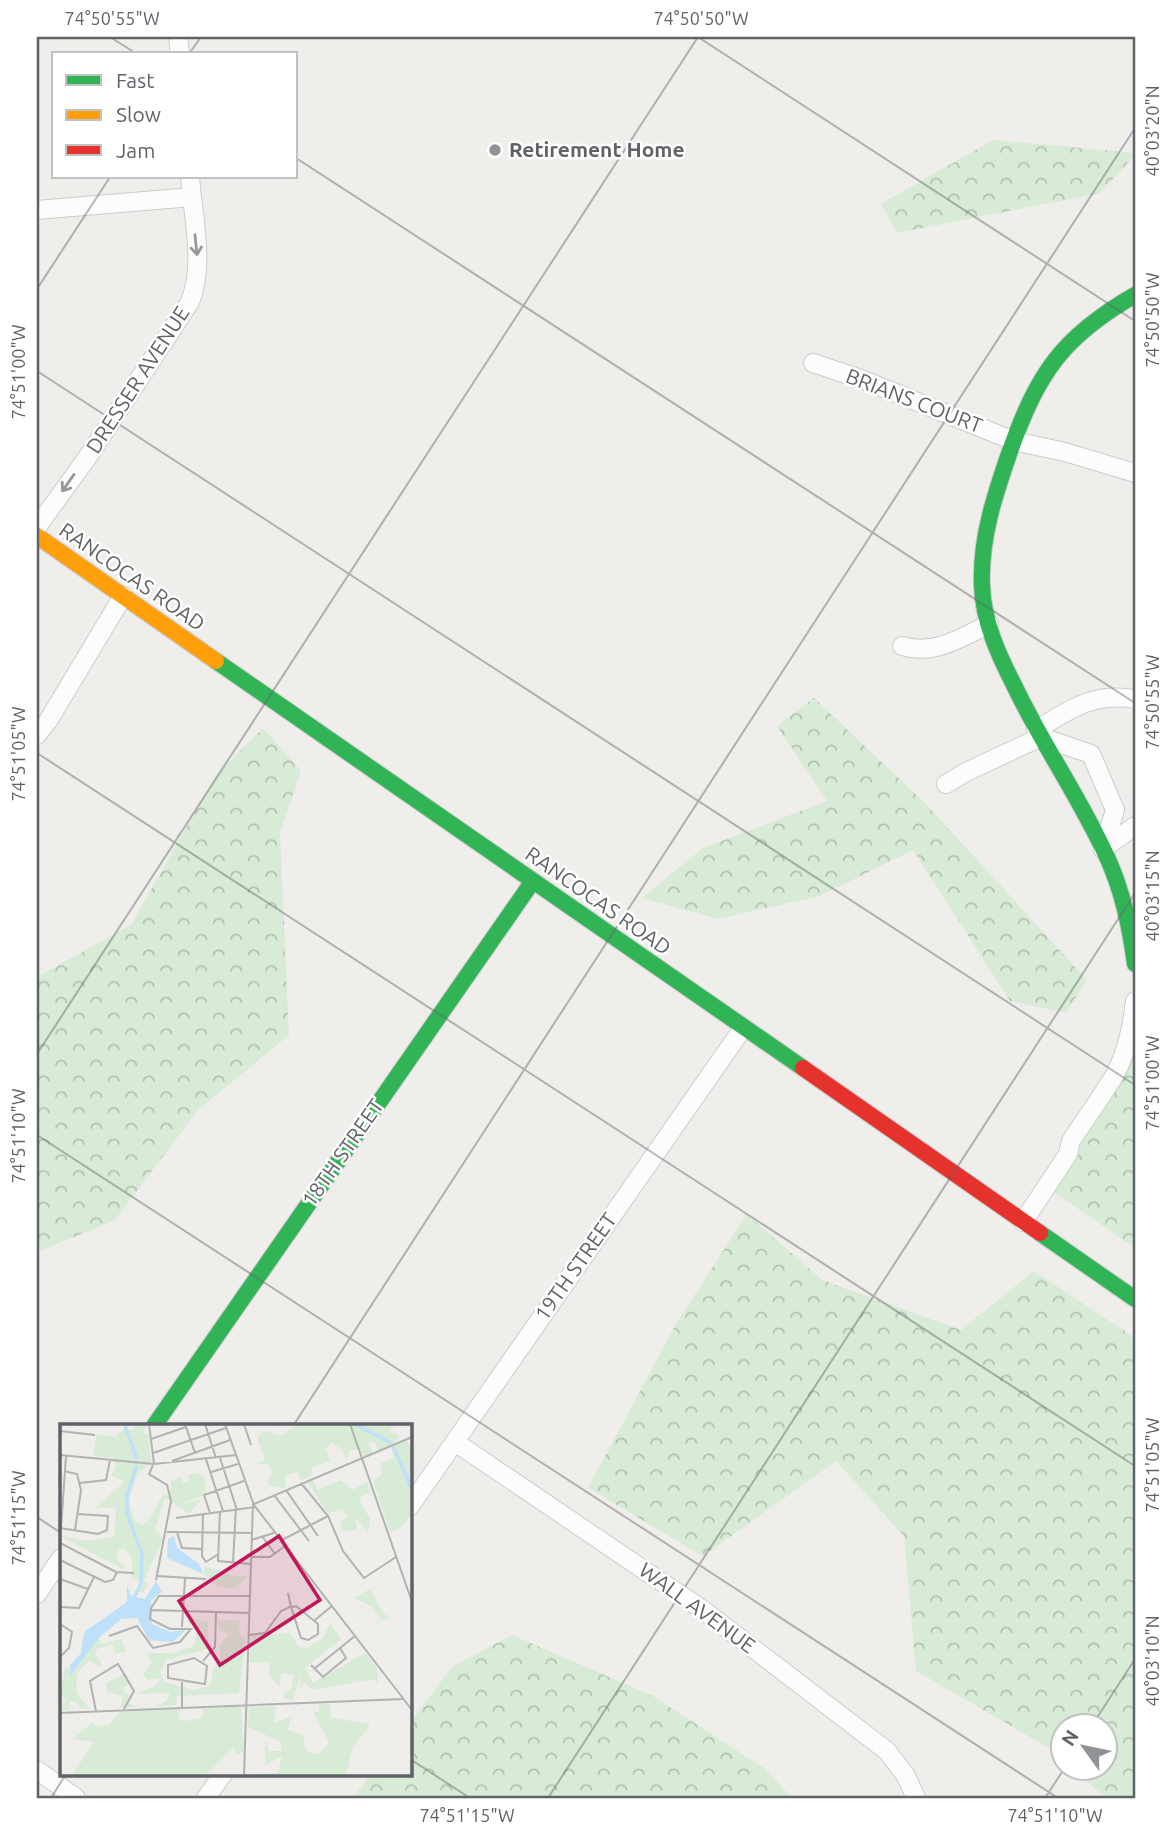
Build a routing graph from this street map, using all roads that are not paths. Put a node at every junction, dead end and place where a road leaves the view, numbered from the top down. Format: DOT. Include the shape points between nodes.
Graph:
graph roads {
  1 [pos="190,178"];
  2 [pos="192,198"];
  3 [pos="37,210"];
  4 [pos="1135,295"];
  5 [pos="813,363"];
  6 [pos="1014,440"];
  7 [pos="1135,473"];
  8 [pos="37,527"];
  9 [pos="37,536"];
  10 [pos="123,596"];
  11 [pos="989,624"];
  12 [pos="902,646"];
  13 [pos="1135,699"];
  14 [pos="1038,733"];
  15 [pos="37,735"];
  16 [pos="946,784"];
  17 [pos="1135,825"];
  18 [pos="1103,849"];
  19 [pos="533,881"];
  20 [pos="1135,964"];
  21 [pos="1135,1001"];
  22 [pos="743,1028"];
  23 [pos="1023,1222"];
  24 [pos="1135,1299"];
  25 [pos="155,1424"];
  26 [pos="454,1442"];
  27 [pos="411,1505"];
  28 [pos="60,1560"];
  29 [pos="37,1594"];
  30 [pos="37,1770"];
  31 [pos="222,1776"];
  32 [pos="76,1798"];
  33 [pos="206,1798"];
  34 [pos="916,1798"];
  1 -- 2 [label="street, DRESSER AVENUE"];
  2 -- 3 [label="street"];
  2 -- 8 [label="street, DRESSER AVENUE, one-way" via="198,260 190,302"];
  4 -- 6 [label="street" via="1095,320 1062,349 1037,386"];
  5 -- 6 [label="street, BRIANS COURT"];
  6 -- 7 [label="street, BRIANS COURT"];
  6 -- 11 [label="street" via="986,544 983,586"];
  9 -- 10 [label="street, RANCOCAS ROAD"];
  10 -- 15 [label="street"];
  10 -- 19 [label="street, RANCOCAS ROAD"];
  11 -- 12 [label="street" via="948,644 919,650"];
  11 -- 14 [label="street"];
  13 -- 14 [label="street" via="1094,699 1068,710"];
  14 -- 16 [label="street"];
  14 -- 18 [label="street"];
  14 -- 18 [label="street" via="1091,754 1115,810"];
  17 -- 18 [label="street"];
  18 -- 20 [label="street" via="1129,921"];
  19 -- 22 [label="street, RANCOCAS ROAD"];
  19 -- 25 [label="street, 18TH STREET"];
  21 -- 23 [label="street" via="1130,1034 1115,1074"];
  22 -- 23 [label="street, RANCOCAS ROAD"];
  22 -- 26 [label="street, 19TH STREET"];
  23 -- 24 [label="street, RANCOCAS ROAD"];
  26 -- 27 [label="street, 19TH STREET"];
  26 -- 34 [label="street, WALL AVENUE" via="703,1610 887,1751"];
  28 -- 29 [label="street"];
  30 -- 32 [label="street"];
  31 -- 33 [label="street"];
}
